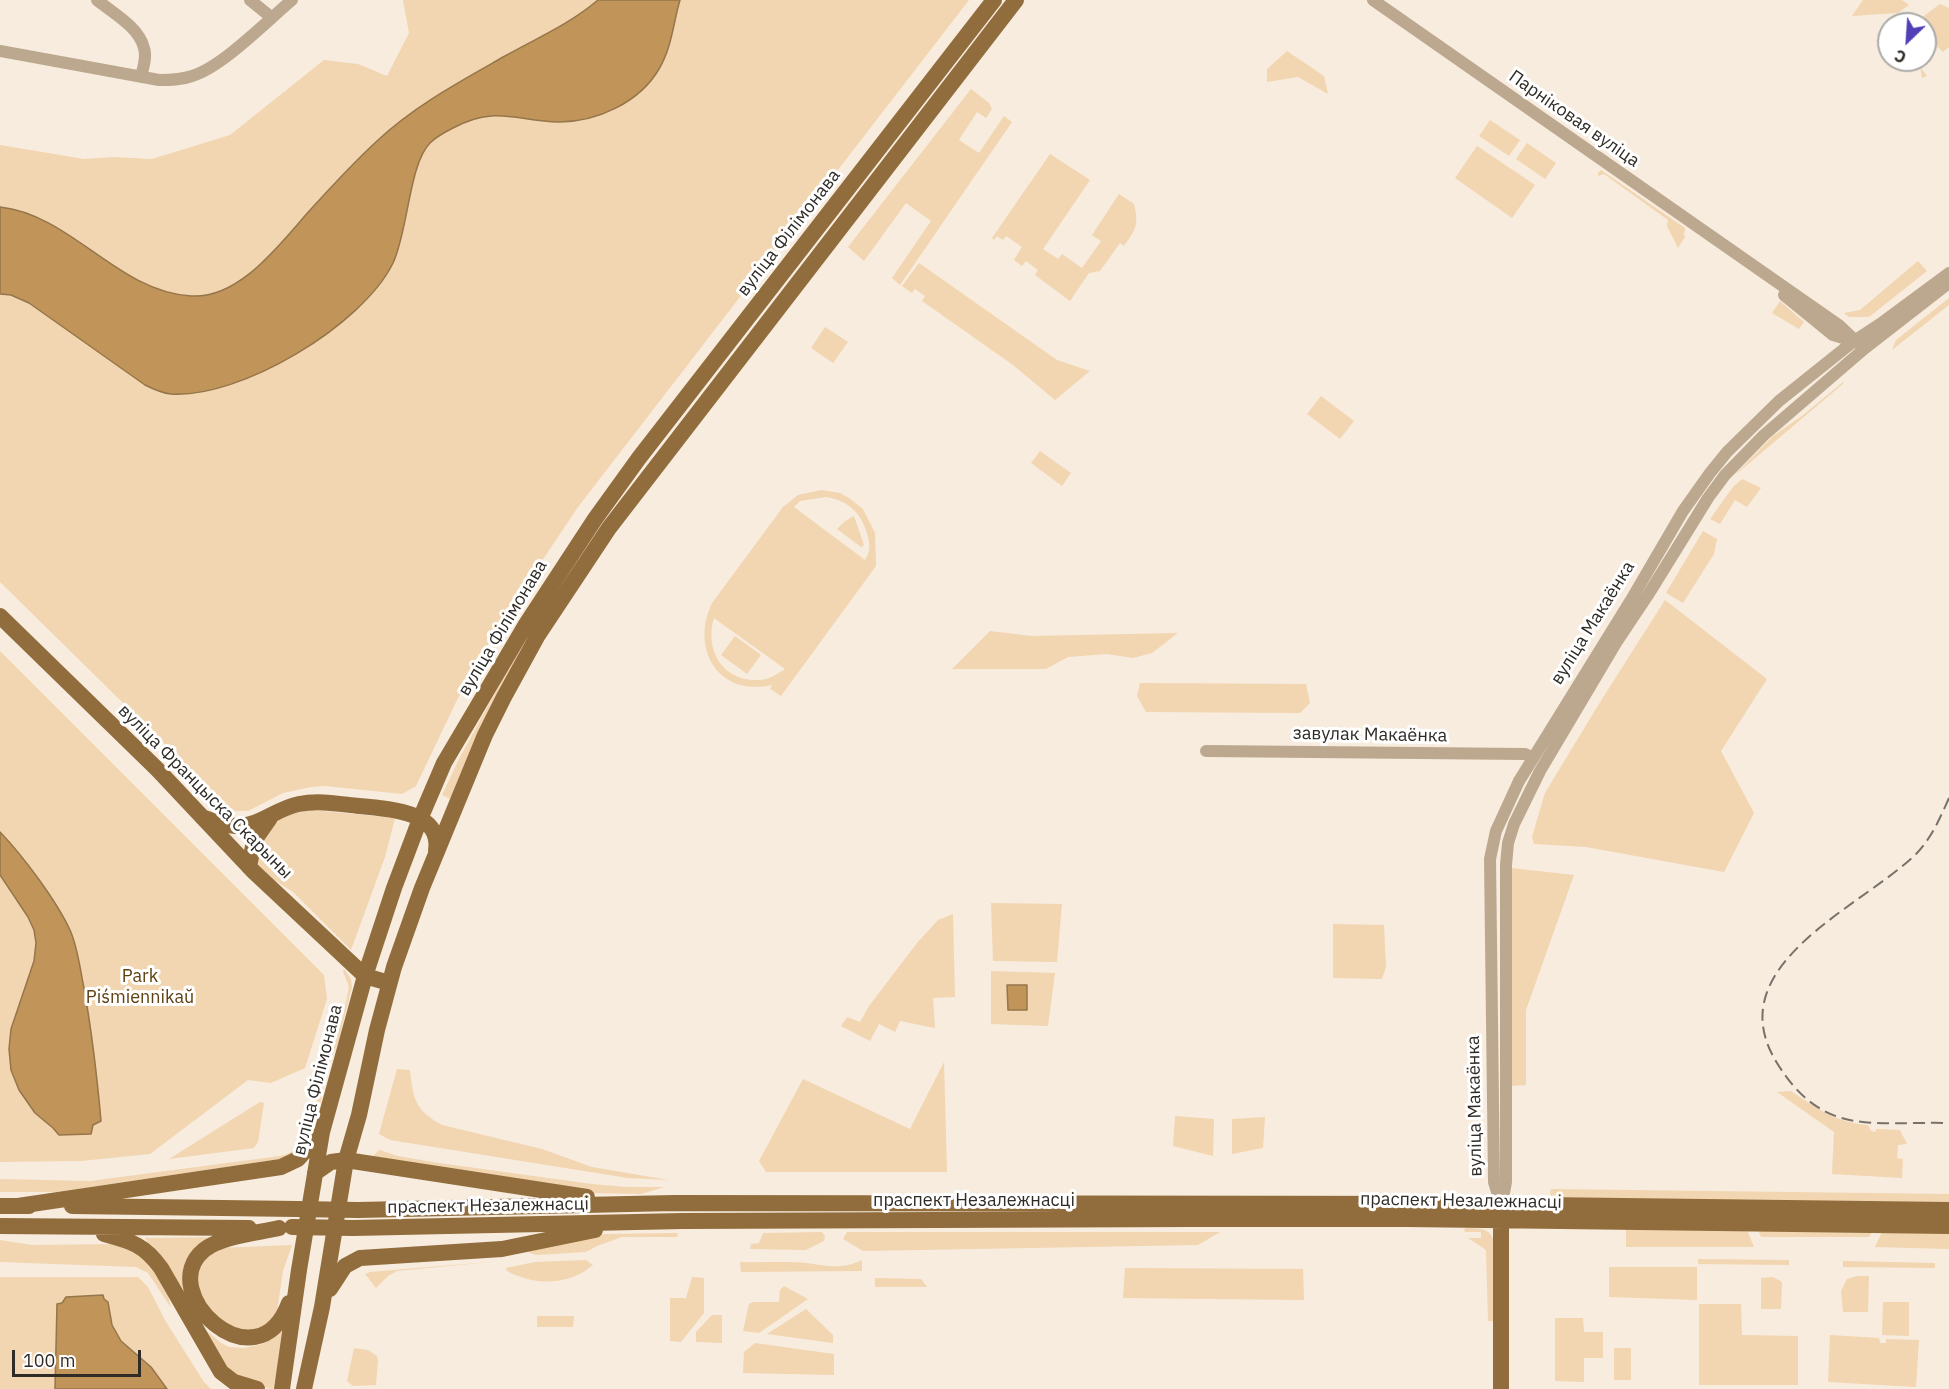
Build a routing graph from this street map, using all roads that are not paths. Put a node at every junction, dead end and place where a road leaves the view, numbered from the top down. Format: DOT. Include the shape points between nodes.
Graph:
graph roads {
  1 [pos="97,0"];
  2 [pos="250,0"];
  3 [pos="292,0"];
  4 [pos="1016,0"];
  5 [pos="1373,0"];
  6 [pos="996,7"];
  7 [pos="272,17"];
  8 [pos="0,51"];
  9 [pos="141,77"];
  10 [pos="873,169"];
  11 [pos="800,250"];
  12 [pos="814,260"];
  13 [pos="1949,273"];
  14 [pos="1949,283"];
  15 [pos="1859,345"];
  16 [pos="1683,511"];
  17 [pos="1696,518"];
  18 [pos="563,580"];
  19 [pos="0,616"];
  20 [pos="1206,751"];
  21 [pos="1532,757"];
  22 [pos="274,812"];
  23 [pos="200,816"];
  24 [pos="420,819"];
  25 [pos="1491,850"];
  26 [pos="1507,852"];
  27 [pos="436,855"];
  28 [pos="249,867"];
  29 [pos="365,976"];
  30 [pos="389,983"];
  31 [pos="322,1132"];
  32 [pos="346,1160"];
  33 [pos="315,1173"];
  34 [pos="642,1204"];
  35 [pos="0,1206"];
  36 [pos="18,1206"];
  37 [pos="1949,1210"];
  38 [pos="1501,1212"];
  39 [pos="626,1223"];
  40 [pos="1949,1226"];
  41 [pos="0,1227"];
  42 [pos="86,1228"];
  43 [pos="286,1228"];
  44 [pos="299,1270"];
  45 [pos="322,1307"];
  46 [pos="257,1389"];
  47 [pos="282,1389"];
  48 [pos="304,1389"];
  49 [pos="1500,1389"];
  1 -- 9 [label="street" via="134,29 140,39 145,54"];
  2 -- 7 [label="street"];
  3 -- 7 [label="street"];
  4 -- 6 [label="main road, вуліца Філімонава"];
  5 -- 15 [label="street, Парніковая вуліца" via="1839,326"];
  6 -- 10 [label="main road, вуліца Філімонава"];
  7 -- 9 [label="street" via="202,72 178,79"];
  8 -- 9 [label="street"];
  10 -- 11 [label="main road, вуліца Філімонава"];
  10 -- 12 [label="main road, вуліца Філімонава"];
  11 -- 12 [label="main road"];
  11 -- 18 [label="main road, вуліца Філімонава" via="639,458"];
  12 -- 18 [label="main road, вуліца Філімонава" via="609,528"];
  13 -- 15 [label="street, вуліца Макаёнка" via="1880,324"];
  14 -- 15 [label="street, вуліца Макаёнка"];
  15 -- 16 [label="street, вуліца Макаёнка" via="1779,401 1710,473"];
  15 -- 17 [label="street, вуліца Макаёнка" via="1746,452 1713,490"];
  16 -- 17 [label="street"];
  16 -- 21 [label="street, вуліца Макаёнка"];
  17 -- 26 [label="street, вуліца Макаёнка" via="1540,771 1514,824"];
  18 -- 24 [label="main road, вуліца Філімонава" via="444,763"];
  18 -- 27 [label="main road, вуліца Філімонава" via="493,718"];
  19 -- 23 [label="main road, вуліца Францыска Скарыны"];
  20 -- 21 [label="street, завулак Макаёнка"];
  21 -- 25 [label="street, вуліца Макаёнка" via="1499,822"];
  22 -- 23 [label="main road" via="259,822 238,826"];
  22 -- 24 [label="main road" via="303,803 327,802 397,810"];
  22 -- 28 [label="main road" via="257,835"];
  23 -- 28 [label="main road, вуліца Францыска Скарыны"];
  24 -- 27 [label="main road" via="435,834"];
  24 -- 29 [label="main road, вуліца Філімонава"];
  25 -- 26 [label="street"];
  25 -- 38 [label="street, вуліца Макаёнка" via="1494,1182"];
  26 -- 38 [label="street, вуліца Макаёнка" via="1506,1182"];
  27 -- 30 [label="main road, вуліца Філімонава"];
  28 -- 29 [label="main road, вуліца Францыска Скарыны"];
  29 -- 30 [label="main road, вуліца Францыска Скарыны"];
  29 -- 31 [label="main road, вуліца Філімонава"];
  30 -- 32 [label="main road, вуліца Філімонава"];
  31 -- 33 [label="main road, вуліца Філімонава"];
  31 -- 36 [label="main road" via="298,1160 281,1167"];
  32 -- 33 [label="main road" via="331,1162"];
  32 -- 34 [label="main road"];
  32 -- 45 [label="main road, вуліца Філімонава"];
  33 -- 44 [label="main road, вуліца Філімонава"];
  34 -- 36 [label="main road, праспект Незалежнасці, bridge" via="358,1210"];
  34 -- 38 [label="main road, праспект Незалежнасці"];
  35 -- 36 [label="main road, праспект Незалежнасці"];
  37 -- 38 [label="main road, праспект Незалежнасці"];
  38 -- 39 [label="main road, праспект Незалежнасці" via="1191,1219"];
  38 -- 40 [label="main road, праспект Незалежнасці"];
  38 -- 49 [label="main road"];
  39 -- 43 [label="main road, праспект Незалежнасці, bridge"];
  39 -- 45 [label="main road" via="502,1249 354,1259 340,1270"];
  41 -- 42 [label="main road, праспект Незалежнасці"];
  42 -- 43 [label="main road, праспект Незалежнасці"];
  42 -- 46 [label="main road" via="133,1242 149,1253 221,1372 234,1382"];
  43 -- 44 [label="main road" via="205,1249 191,1271 190,1287 209,1323 222,1335 236,1342 254,1341 267,1335 283,1318"];
  44 -- 47 [label="main road, вуліца Філімонава"];
  45 -- 48 [label="main road, вуліца Філімонава"];
}
